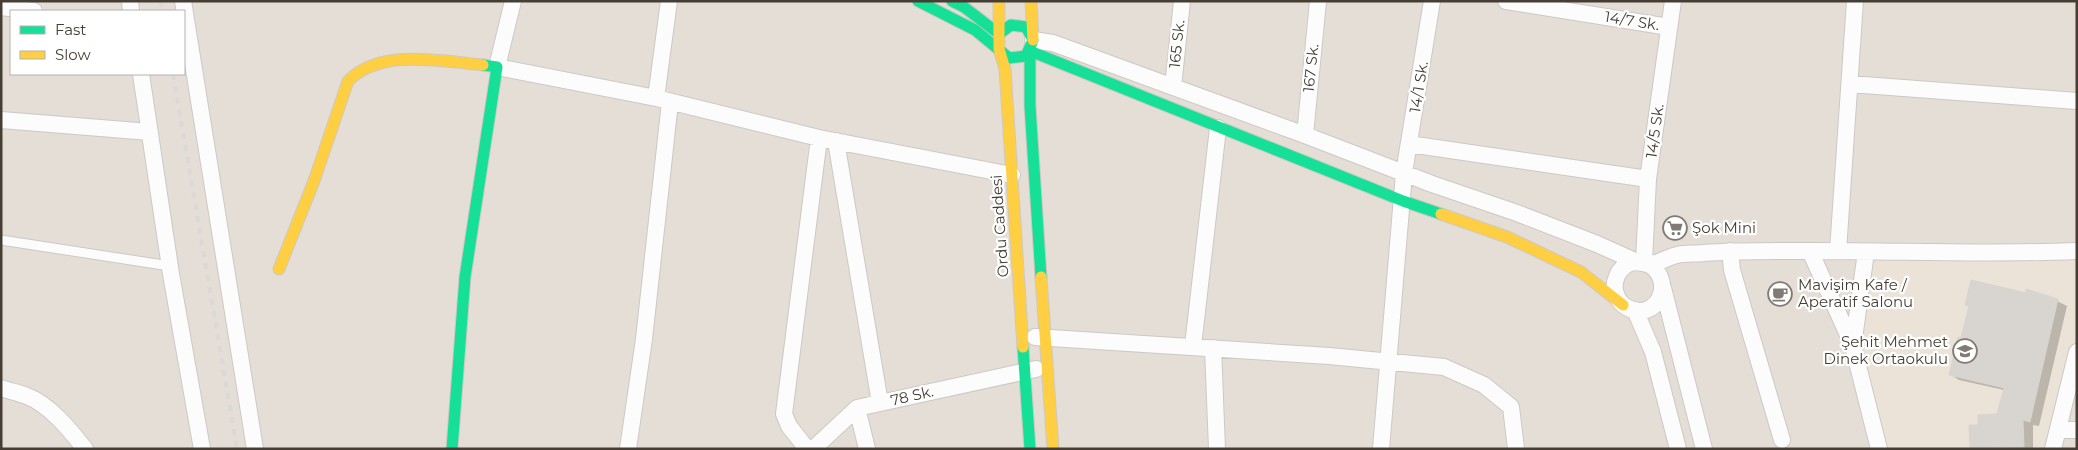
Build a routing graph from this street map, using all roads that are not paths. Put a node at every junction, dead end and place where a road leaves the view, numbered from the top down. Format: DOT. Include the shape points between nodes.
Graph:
graph roads {
  1 [pos="513,1"];
  2 [pos="669,1"];
  3 [pos="918,1"];
  4 [pos="952,1"];
  5 [pos="999,1"];
  6 [pos="1031,1"];
  7 [pos="1182,1"];
  8 [pos="1318,1"];
  9 [pos="1432,1"];
  10 [pos="1506,1"];
  11 [pos="1672,1"];
  12 [pos="1855,1"];
  13 [pos="1,7"];
  14 [pos="26,10"];
  15 [pos="185,13"];
  16 [pos="1669,27"];
  17 [pos="999,34"];
  18 [pos="1032,45"];
  19 [pos="1002,52"];
  20 [pos="498,67"];
  21 [pos="141,75"];
  22 [pos="1850,84"];
  23 [pos="1173,87"];
  24 [pos="663,100"];
  25 [pos="2077,101"];
  26 [pos="1,120"];
  27 [pos="1218,128"];
  28 [pos="150,132"];
  29 [pos="1305,135"];
  30 [pos="819,138"];
  31 [pos="836,141"];
  32 [pos="1409,144"];
  33 [pos="1404,173"];
  34 [pos="1012,175"];
  35 [pos="1648,179"];
  36 [pos="1403,201"];
  37 [pos="1,240"];
  38 [pos="2077,250"];
  39 [pos="1730,251"];
  40 [pos="1810,251"];
  41 [pos="1838,251"];
  42 [pos="1866,252"];
  43 [pos="1644,263"];
  44 [pos="170,266"];
  45 [pos="279,269"];
  46 [pos="1663,288"];
  47 [pos="1629,308"];
  48 [pos="1046,336"];
  49 [pos="1023,338"];
  50 [pos="1193,346"];
  51 [pos="1853,346"];
  52 [pos="1213,348"];
  53 [pos="2077,352"];
  54 [pos="1389,362"];
  55 [pos="1048,368"];
  56 [pos="1025,370"];
  57 [pos="1,388"];
  58 [pos="880,403"];
  59 [pos="857,408"];
  60 [pos="2058,430"];
  61 [pos="2077,430"];
  62 [pos="1782,440"];
  63 [pos="84,449"];
  64 [pos="202,449"];
  65 [pos="256,449"];
  66 [pos="452,449"];
  67 [pos="628,449"];
  68 [pos="807,449"];
  69 [pos="813,449"];
  70 [pos="867,449"];
  71 [pos="1030,449"];
  72 [pos="1053,449"];
  73 [pos="1217,449"];
  74 [pos="1381,449"];
  75 [pos="1516,449"];
  76 [pos="1678,449"];
  77 [pos="1704,449"];
  78 [pos="1879,449"];
  79 [pos="2053,449"];
  1 -- 20 [label="street"];
  2 -- 24 [label="street"];
  3 -- 19 [label="street" via="975,30"];
  4 -- 17 [label="street"];
  5 -- 17 [label="street, Ordu Caddesi"];
  6 -- 18 [label="street"];
  7 -- 23 [label="street, 165 Sk."];
  8 -- 29 [label="street, 167 Sk."];
  9 -- 32 [label="street, 14/1 Sk."];
  10 -- 16 [label="street, 14/7 Sk."];
  11 -- 16 [label="street, 14/5 Sk."];
  12 -- 22 [label="street"];
  13 -- 14 [label="street"];
  15 -- 65 [label="street"];
  16 -- 35 [label="street, 14/5 Sk."];
  17 -- 18 [label="street" via="1006,27 1020,25 1030,32"];
  17 -- 19 [label="street, Ordu Caddesi"];
  18 -- 19 [label="street" via="1026,56 1015,59"];
  18 -- 23 [label="street" via="1052,43"];
  18 -- 27 [label="street"];
  18 -- 48 [label="street" via="1030,106"];
  19 -- 34 [label="street, Ordu Caddesi"];
  20 -- 24 [label="street"];
  20 -- 45 [label="street" via="410,60 367,65 355,71 348,81 314,181"];
  20 -- 66 [label="street" via="465,277"];
  21 -- 28 [label="street"];
  22 -- 25 [label="street"];
  22 -- 41 [label="street"];
  23 -- 29 [label="street"];
  24 -- 30 [label="street"];
  24 -- 67 [label="street" via="644,339"];
  26 -- 28 [label="street"];
  27 -- 36 [label="street"];
  27 -- 50 [label="street"];
  28 -- 44 [label="street"];
  29 -- 33 [label="street"];
  30 -- 31 [label="street"];
  30 -- 68 [label="street" via="784,414"];
  31 -- 34 [label="street"];
  31 -- 58 [label="street"];
  32 -- 33 [label="street, 14/1 Sk."];
  32 -- 35 [label="street"];
  33 -- 36 [label="street, 14/1 Sk."];
  33 -- 43 [label="street"];
  34 -- 49 [label="street, Ordu Caddesi"];
  35 -- 43 [label="street, 14/5 Sk."];
  36 -- 47 [label="street" via="1524,245 1581,272"];
  36 -- 54 [label="street, 14/1 Sk."];
  37 -- 44 [label="lane"];
  38 -- 42 [label="street" via="2001,254"];
  39 -- 40 [label="street"];
  39 -- 43 [label="street" via="1677,255"];
  39 -- 62 [label="street" via="1732,270"];
  40 -- 41 [label="street"];
  40 -- 51 [label="street"];
  41 -- 42 [label="street"];
  42 -- 51 [label="street"];
  43 -- 46 [label="street" via="1660,274"];
  43 -- 47 [label="street" via="1629,264 1617,275 1615,291"];
  44 -- 64 [label="street"];
  46 -- 47 [label="street" via="1651,307"];
  46 -- 77 [label="street"];
  47 -- 76 [label="street" via="1653,352"];
  48 -- 49 [label="street"];
  48 -- 50 [label="street"];
  48 -- 55 [label="street"];
  49 -- 56 [label="street, Ordu Caddesi"];
  50 -- 52 [label="street"];
  51 -- 78 [label="street"];
  52 -- 54 [label="street"];
  52 -- 73 [label="street"];
  53 -- 60 [label="street"];
  54 -- 74 [label="street, 14/1 Sk."];
  54 -- 75 [label="street" via="1444,368 1484,385 1511,407"];
  55 -- 56 [label="street, 78 Sk."];
  55 -- 72 [label="street"];
  56 -- 58 [label="street, 78 Sk."];
  56 -- 71 [label="street, Ordu Caddesi"];
  57 -- 63 [label="street" via="29,397 47,409"];
  58 -- 59 [label="street, 78 Sk."];
  59 -- 69 [label="street"];
  59 -- 70 [label="street"];
  60 -- 61 [label="street"];
  60 -- 79 [label="street"];
}
